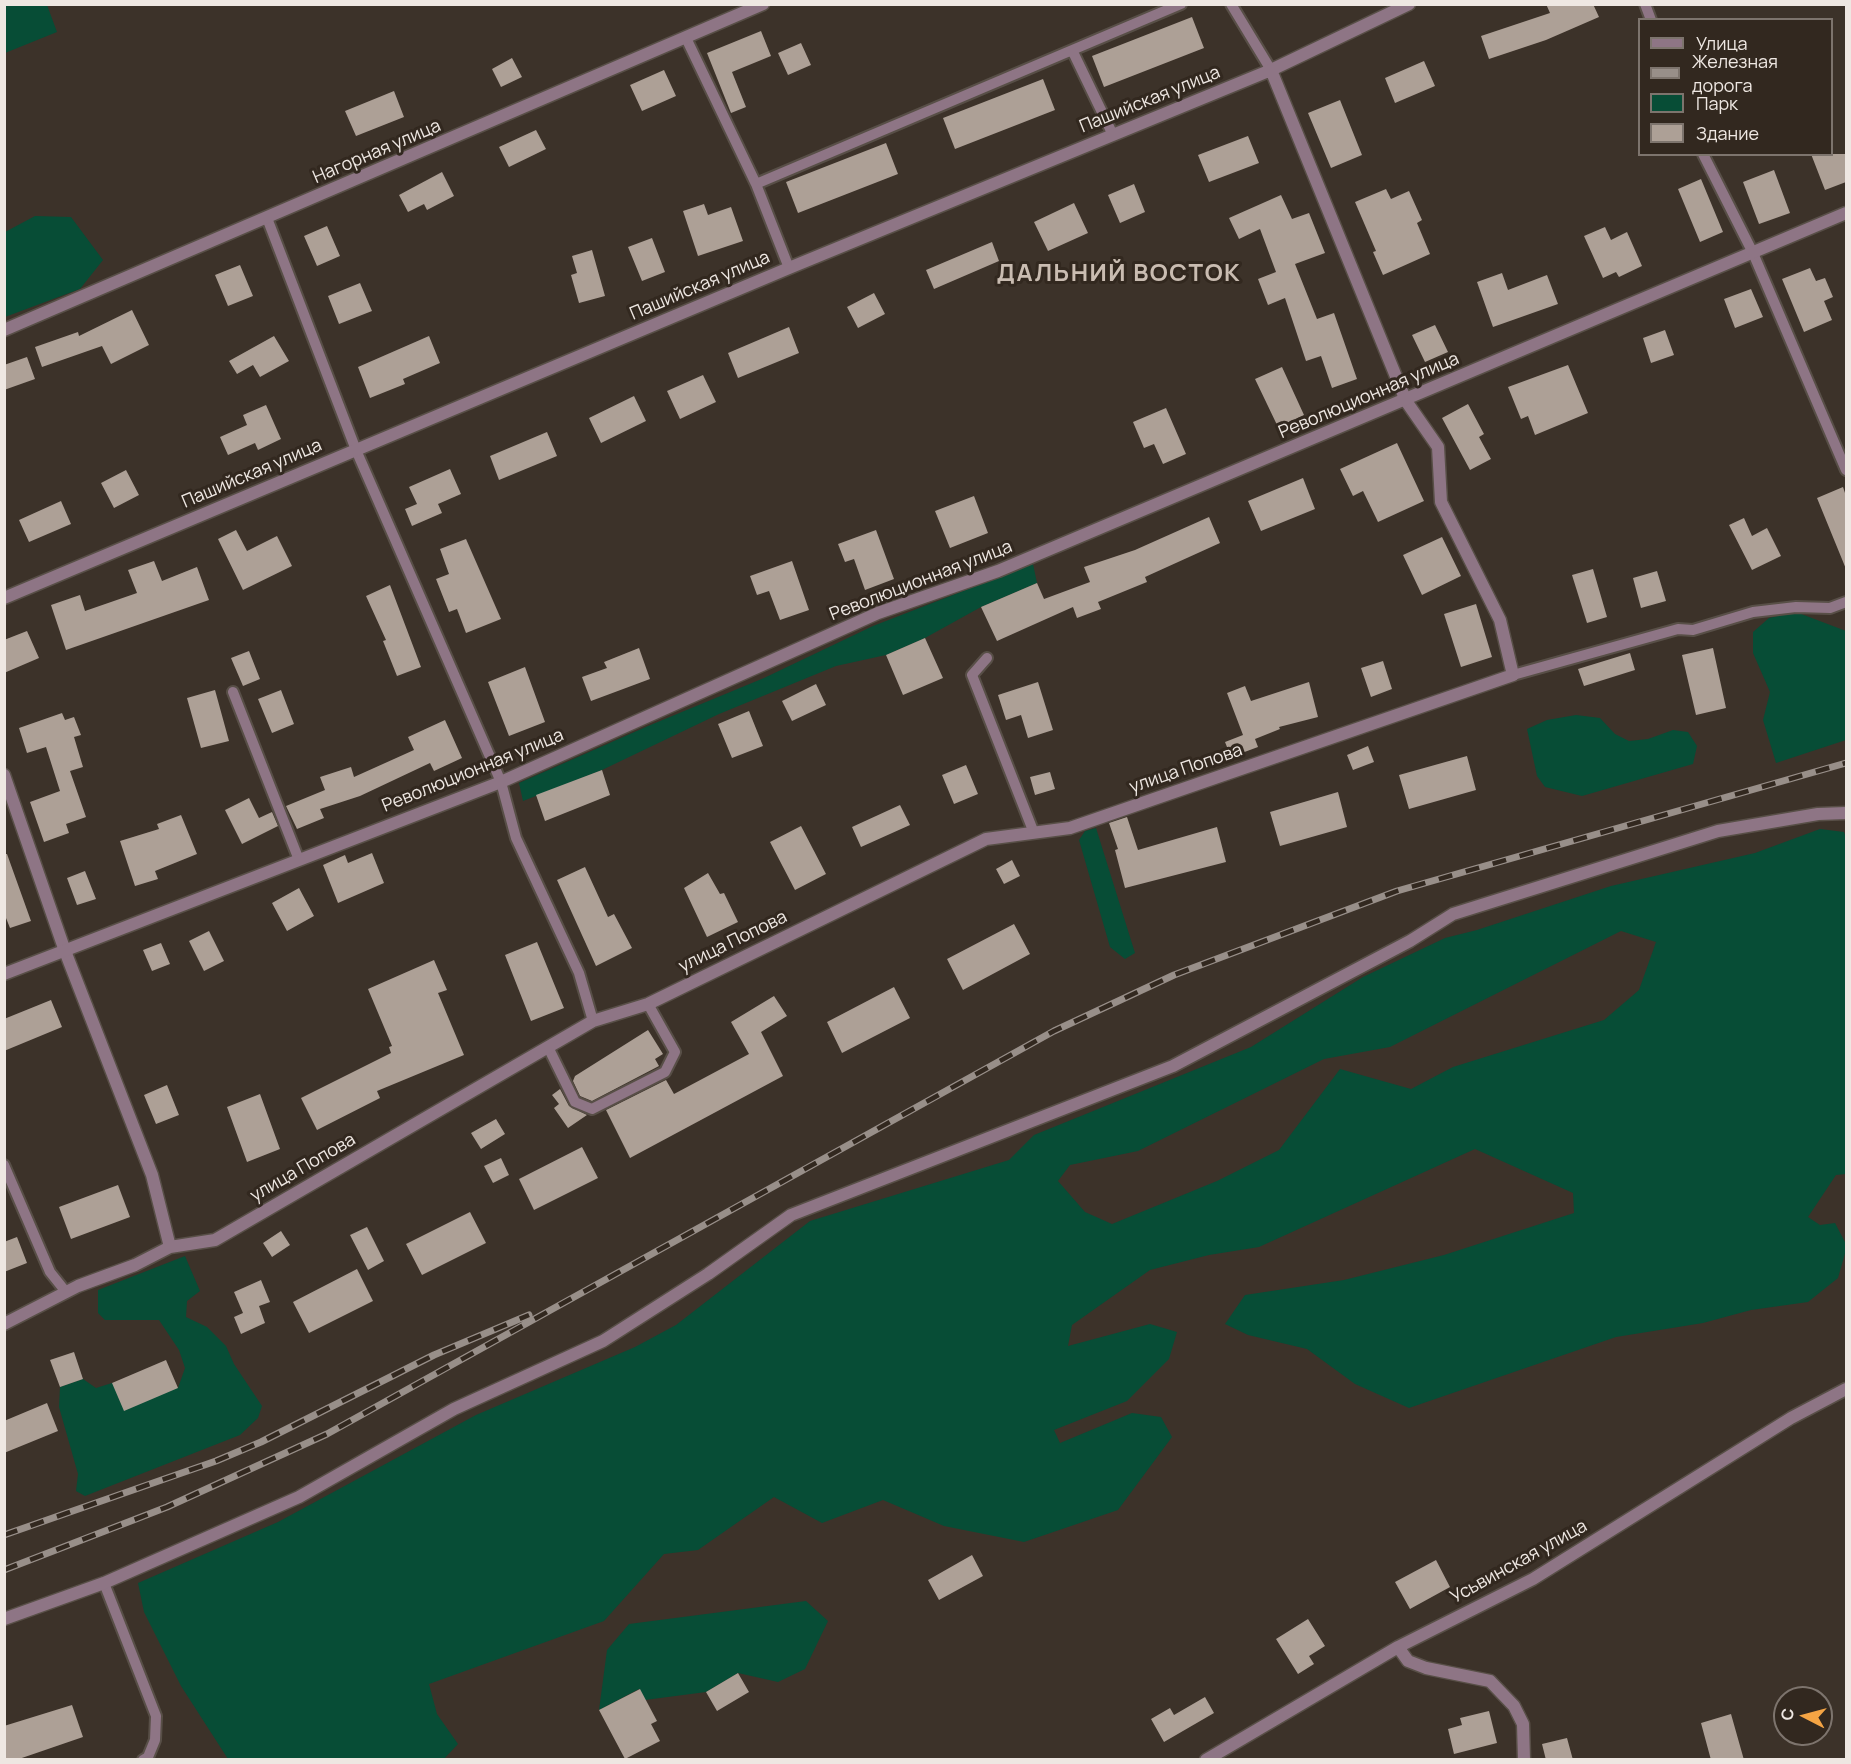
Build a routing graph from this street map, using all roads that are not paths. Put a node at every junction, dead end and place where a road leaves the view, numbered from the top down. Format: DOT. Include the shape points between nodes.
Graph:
graph roads {
  1 [pos="763,4"];
  2 [pos="1181,4"];
  3 [pos="1231,4"];
  4 [pos="1401,6"];
  5 [pos="686,38"];
  6 [pos="1073,52"];
  7 [pos="1271,70"];
  8 [pos="1113,135"];
  9 [pos="1704,156"];
  10 [pos="756,184"];
  11 [pos="1846,213"];
  12 [pos="267,218"];
  13 [pos="1753,253"];
  14 [pos="789,268"];
  15 [pos="4,330"];
  16 [pos="1406,401"];
  17 [pos="1846,441"];
  18 [pos="1835,444"];
  19 [pos="356,450"];
  20 [pos="1846,470"];
  21 [pos="4,598"];
  22 [pos="1846,602"];
  23 [pos="987,658"];
  24 [pos="1513,675"];
  25 [pos="233,692"];
  26 [pos="4,775"];
  27 [pos="501,782"];
  28 [pos="1846,813"];
  29 [pos="1034,833"];
  30 [pos="299,860"];
  31 [pos="65,951"];
  32 [pos="4,974"];
  33 [pos="648,1004"];
  34 [pos="593,1022"];
  35 [pos="548,1047"];
  36 [pos="4,1165"];
  37 [pos="170,1247"];
  38 [pos="66,1292"];
  39 [pos="4,1324"];
  40 [pos="1846,1389"];
  41 [pos="104,1583"];
  42 [pos="4,1619"];
  43 [pos="1398,1647"];
  44 [pos="143,1760"];
  45 [pos="1206,1760"];
  46 [pos="1524,1760"];
  1 -- 5 [label="street, Нагорная улица"];
  2 -- 6 [label="lane"];
  3 -- 7 [label="lane"];
  4 -- 7 [label="street, Пашийская улица"];
  5 -- 10 [label="lane"];
  5 -- 12 [label="street, Нагорная улица"];
  6 -- 8 [label="lane"];
  6 -- 10 [label="lane"];
  7 -- 8 [label="street, Пашийская улица"];
  7 -- 16 [label="street"];
  8 -- 14 [label="street, Пашийская улица"];
  9 -- 13 [label="lane"];
  10 -- 14 [label="lane"];
  11 -- 13 [label="street, Революционная улица"];
  12 -- 15 [label="street, Нагорная улица"];
  12 -- 19 [label="lane"];
  13 -- 16 [label="street, Революционная улица"];
  13 -- 18 [label="lane"];
  14 -- 19 [label="street, Пашийская улица"];
  16 -- 24 [label="street" via="1438,447 1441,502 1500,620"];
  16 -- 27 [label="street, Революционная улица" via="998,571 878,613"];
  17 -- 18 [label="lane"];
  18 -- 20 [label="lane"];
  19 -- 21 [label="street, Пашийская улица"];
  19 -- 27 [label="lane"];
  22 -- 24 [label="lane" via="1830,608 1753,612"];
  23 -- 29 [label="lane" via="972,675"];
  24 -- 29 [label="street, улица Попова" via="1070,828"];
  25 -- 30 [label="lane"];
  26 -- 31 [label="street"];
  27 -- 30 [label="street, Революционная улица"];
  27 -- 34 [label="lane" via="516,838 579,973"];
  28 -- 41 [label="street" via="1718,831 1454,914 1173,1066 791,1215 603,1341 454,1409 299,1497"];
  29 -- 33 [label="street, улица Попова" via="986,839"];
  30 -- 31 [label="street, Революционная улица"];
  31 -- 32 [label="street, Революционная улица"];
  31 -- 37 [label="street" via="152,1174"];
  33 -- 34 [label="street, улица Попова"];
  33 -- 35 [label="lane" via="675,1052 665,1072 592,1109 576,1102"];
  34 -- 35 [label="street, улица Попова"];
  35 -- 37 [label="street, улица Попова" via="214,1240"];
  36 -- 38 [label="lane" via="50,1272"];
  37 -- 38 [label="street, улица Попова"];
  38 -- 39 [label="street, улица Попова"];
  40 -- 43 [label="street, Усьвинская улица" via="1791,1418 1533,1579"];
  41 -- 42 [label="street"];
  41 -- 44 [label="lane" via="156,1716 155,1740"];
  43 -- 45 [label="street, Усьвинская улица"];
  43 -- 46 [label="street" via="1408,1661 1426,1668 1490,1680 1514,1706 1523,1724"];
}
